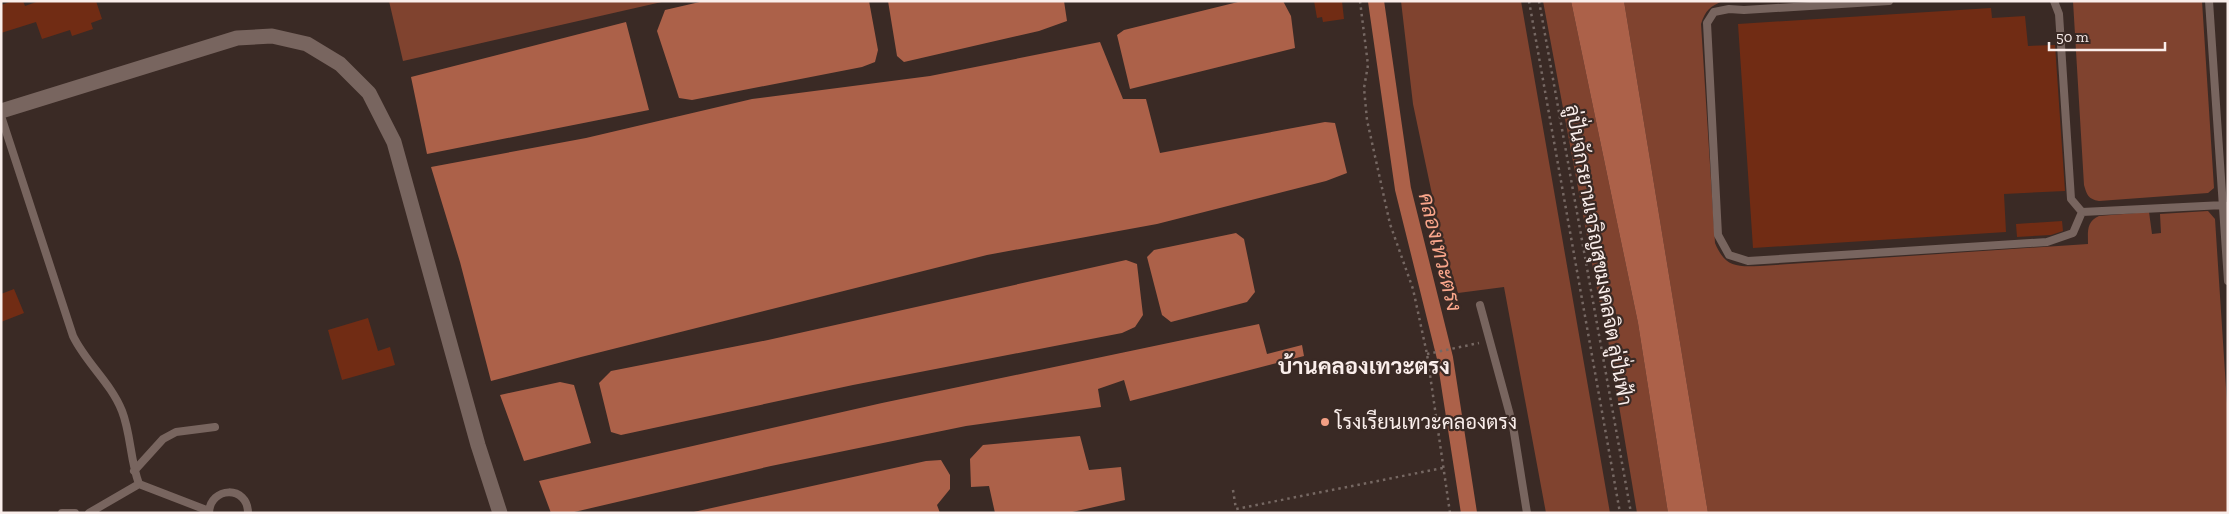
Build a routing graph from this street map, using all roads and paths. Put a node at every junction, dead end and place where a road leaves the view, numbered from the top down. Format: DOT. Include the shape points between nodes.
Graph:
graph roads {
  1 [pos="1360,1"];
  2 [pos="1529,1"];
  3 [pos="1540,1"];
  4 [pos="1889,1"];
  5 [pos="2054,1"];
  6 [pos="2209,1"];
  7 [pos="1,111"];
  8 [pos="1,116"];
  9 [pos="2224,205"];
  10 [pos="2082,212"];
  11 [pos="2228,281"];
  12 [pos="1480,304"];
  13 [pos="1471,345"];
  14 [pos="1427,354"];
  15 [pos="216,427"];
  16 [pos="1443,468"];
  17 [pos="134,471"];
  18 [pos="139,484"];
  19 [pos="1233,490"];
  20 [pos="209,512"];
  21 [pos="62,513"];
  22 [pos="75,513"];
  23 [pos="88,513"];
  24 [pos="248,513"];
  25 [pos="500,513"];
  26 [pos="1450,513"];
  27 [pos="1528,513"];
  28 [pos="1620,513"];
  29 [pos="1631,513"];
  1 -- 14 [label="path" via="1368,65 1364,88 1367,120 1390,224 1413,289"];
  2 -- 28 [label="path"];
  3 -- 29 [label="path, ลู่ปั่นจักรยานเจริญสุขมงคลจิต ลู่ปั่นฟ้า"];
  4 -- 10 [label="lane" via="1714,12 1708,23 1718,235 1728,255 1748,261 2047,242 2074,234"];
  5 -- 10 [label="lane" via="2059,14 2071,199"];
  6 -- 9 [label="lane"];
  7 -- 25 [label="street" via="237,38 272,36 306,44 340,64 369,93 394,142"];
  8 -- 17 [label="lane" via="73,336 122,411"];
  9 -- 10 [label="lane"];
  9 -- 11 [label="lane"];
  12 -- 27 [label="lane" via="1513,426"];
  13 -- 14 [label="path"];
  14 -- 16 [label="path"];
  15 -- 17 [label="lane" via="176,432 163,439"];
  16 -- 19 [label="path" via="1236,509"];
  16 -- 26 [label="path"];
  17 -- 18 [label="lane"];
  18 -- 20 [label="lane"];
  18 -- 23 [label="lane"];
  20 -- 24 [label="lane" via="210,504 219,494 231,492 243,498"];
  21 -- 22 [label="lane"];
}
